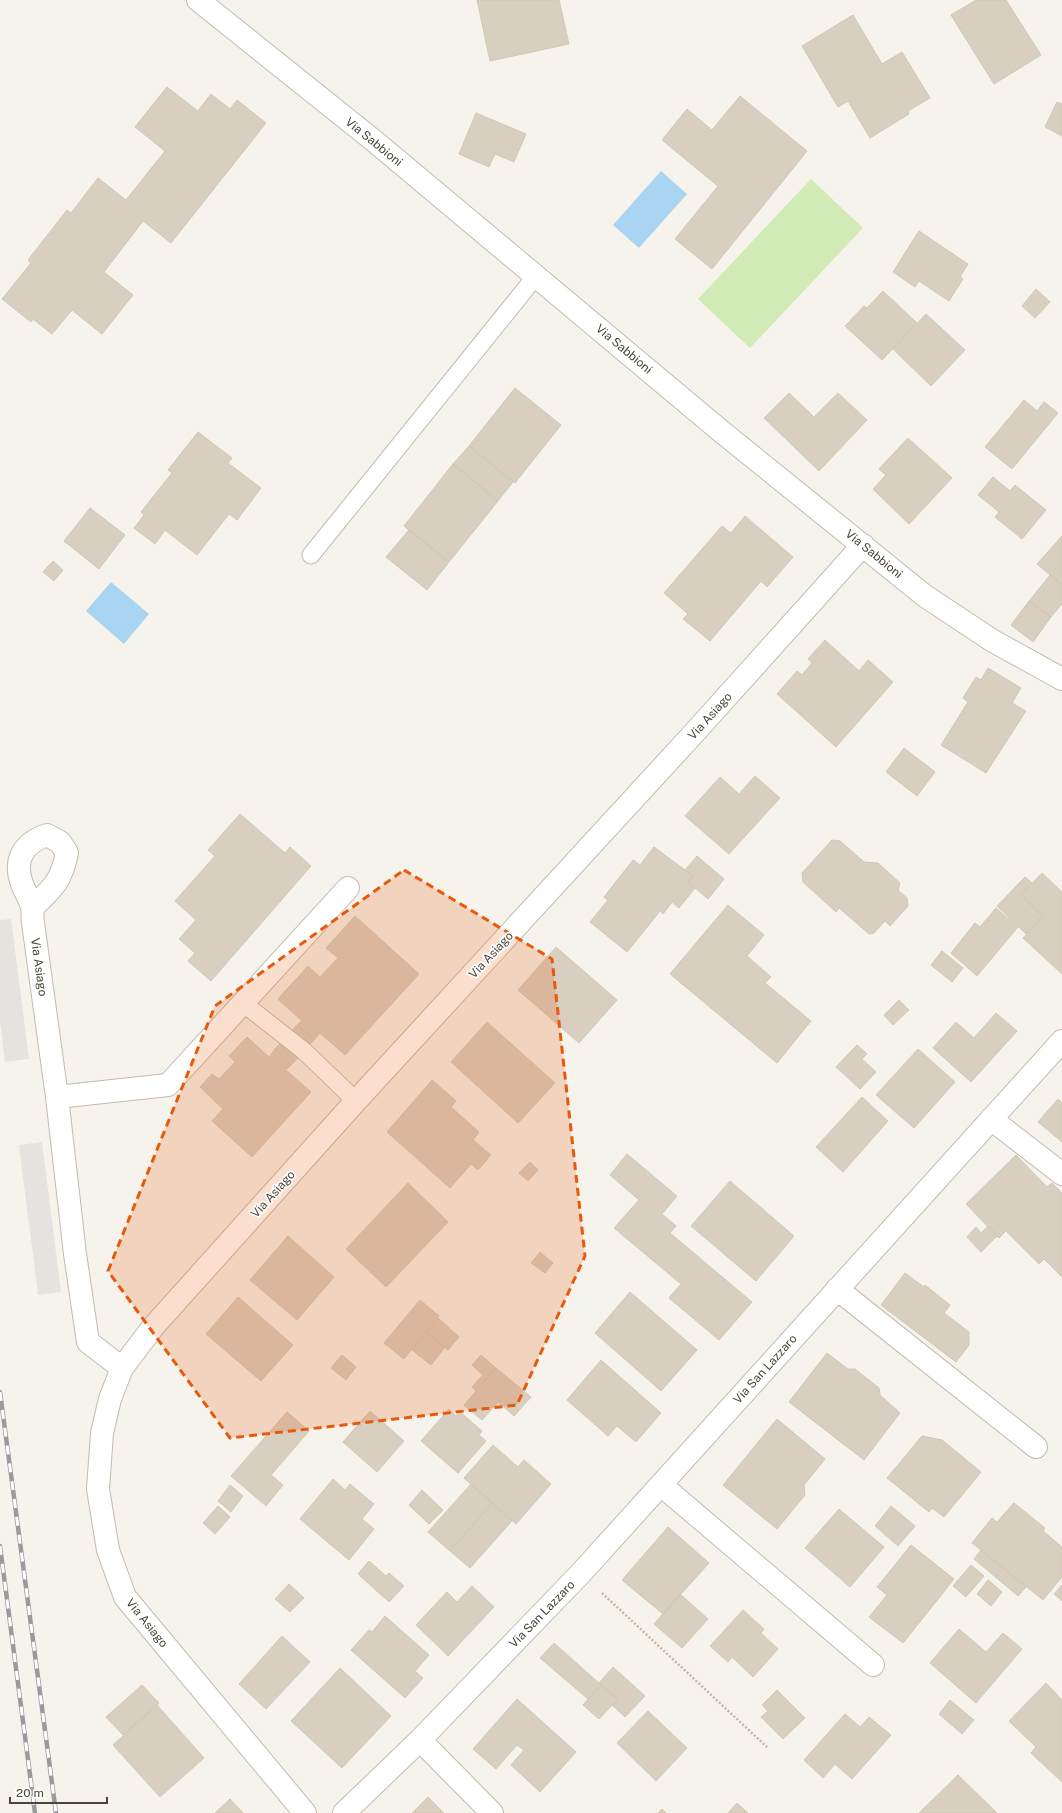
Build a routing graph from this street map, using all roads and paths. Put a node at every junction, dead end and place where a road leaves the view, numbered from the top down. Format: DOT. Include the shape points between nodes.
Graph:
graph roads {
  1 [pos="198,0"];
  2 [pos="536,276"];
  3 [pos="863,545"];
  4 [pos="311,556"];
  5 [pos="1062,679"];
  6 [pos="348,888"];
  7 [pos="32,908"];
  8 [pos="243,1003"];
  9 [pos="1062,1041"];
  10 [pos="57,1097"];
  11 [pos="356,1102"];
  12 [pos="991,1119"];
  13 [pos="1062,1174"];
  14 [pos="838,1289"];
  15 [pos="122,1368"];
  16 [pos="1036,1447"];
  17 [pos="661,1485"];
  18 [pos="581,1573"];
  19 [pos="873,1665"];
  20 [pos="420,1740"];
  21 [pos="768,1748"];
  22 [pos="305,1813"];
  23 [pos="344,1813"];
  24 [pos="492,1813"];
  1 -- 2 [label="street, Via Sabbioni" via="373,140"];
  2 -- 3 [label="street, Via Sabbioni" via="722,432"];
  2 -- 4 [label="lane"];
  3 -- 5 [label="street, Via Sabbioni" via="925,596 993,641"];
  3 -- 11 [label="street, Via Asiago"];
  6 -- 8 [label="street"];
  7 -- 10 [label="street, Via Asiago"];
  8 -- 10 [label="street" via="168,1085"];
  8 -- 11 [label="lane" via="304,1051"];
  9 -- 12 [label="street, Via San Lazzaro"];
  10 -- 15 [label="street, Via Asiago" via="88,1342"];
  11 -- 15 [label="street, Via Asiago" via="153,1327"];
  12 -- 13 [label="street"];
  12 -- 14 [label="street, Via San Lazzaro"];
  14 -- 16 [label="street"];
  14 -- 17 [label="street, Via San Lazzaro"];
  15 -- 22 [label="street, Via Asiago" via="110,1399 102,1433 98,1489 108,1550 125,1597"];
  17 -- 18 [label="street, Via San Lazzaro"];
  17 -- 19 [label="street"];
  18 -- 20 [label="street, Via San Lazzaro"];
  18 -- 21 [label="path"];
  20 -- 23 [label="street, Via San Lazzaro"];
  20 -- 24 [label="street"];
}
